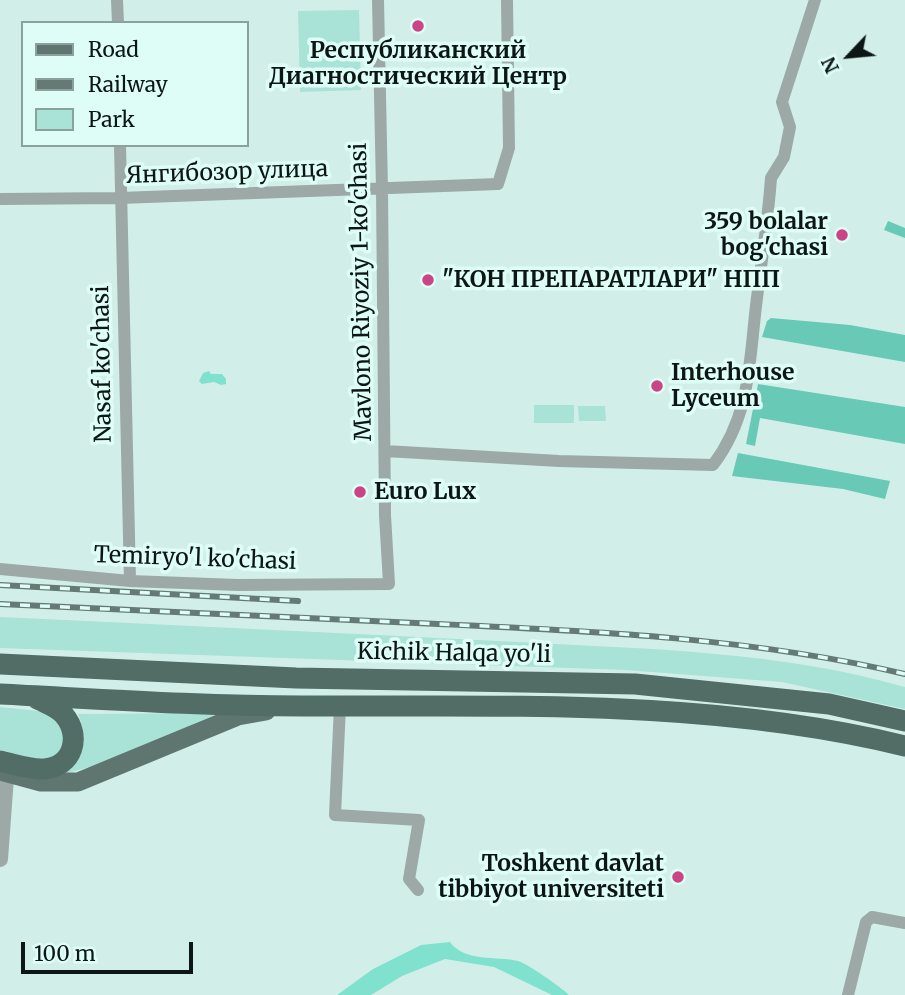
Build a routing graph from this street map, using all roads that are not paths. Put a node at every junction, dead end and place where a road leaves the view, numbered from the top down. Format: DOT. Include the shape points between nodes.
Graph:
graph roads {
  1 [pos="117,0"];
  2 [pos="378,0"];
  3 [pos="507,0"];
  4 [pos="816,0"];
  5 [pos="118,21"];
  6 [pos="120,147"];
  7 [pos="382,189"];
  8 [pos="120,198"];
  9 [pos="0,199"];
  10 [pos="385,451"];
  11 [pos="0,569"];
  12 [pos="130,581"];
  13 [pos="389,584"];
  14 [pos="0,664"];
  15 [pos="0,694"];
  16 [pos="31,695"];
  17 [pos="299,706"];
  18 [pos="340,706"];
  19 [pos="905,721"];
  20 [pos="905,746"];
  21 [pos="3,767"];
  22 [pos="0,859"];
  23 [pos="418,890"];
  24 [pos="905,923"];
  25 [pos="848,995"];
  1 -- 5 [label="street"];
  2 -- 7 [label="street, Mavlono Riyoziy 1-ko'chasi"];
  3 -- 7 [label="street, Янгибозор улица" via="509,148 498,184"];
  4 -- 10 [label="street" via="782,102 790,127 784,157 771,178 750,372 728,445 713,465"];
  6 -- 8 [label="street, Nasaf ko'chasi"];
  7 -- 8 [label="street, Янгибозор улица"];
  7 -- 10 [label="street, Mavlono Riyoziy 1-ko'chasi"];
  8 -- 9 [label="street, Янгибозор улица"];
  8 -- 12 [label="street, Nasaf ko'chasi"];
  10 -- 13 [label="street, Mavlono Riyoziy 1-ko'chasi"];
  11 -- 12 [label="street, Temiryo'l ko'chasi"];
  12 -- 13 [label="street, Temiryo'l ko'chasi"];
  14 -- 19 [label="highway, Kichik Halqa yo'li" via="296,678 635,684 829,704"];
  15 -- 16 [label="highway"];
  16 -- 17 [label="highway"];
  16 -- 21 [label="highway" via="66,717 73,730 72,750 63,763 53,767"];
  17 -- 18 [label="highway"];
  17 -- 21 [label="main road" via="238,716 78,782 41,782"];
  18 -- 20 [label="highway" via="654,711 796,724"];
  18 -- 23 [label="street" via="335,814 419,820 408,879"];
  21 -- 22 [label="street"];
  24 -- 25 [label="street" via="872,917 866,922"];
}
